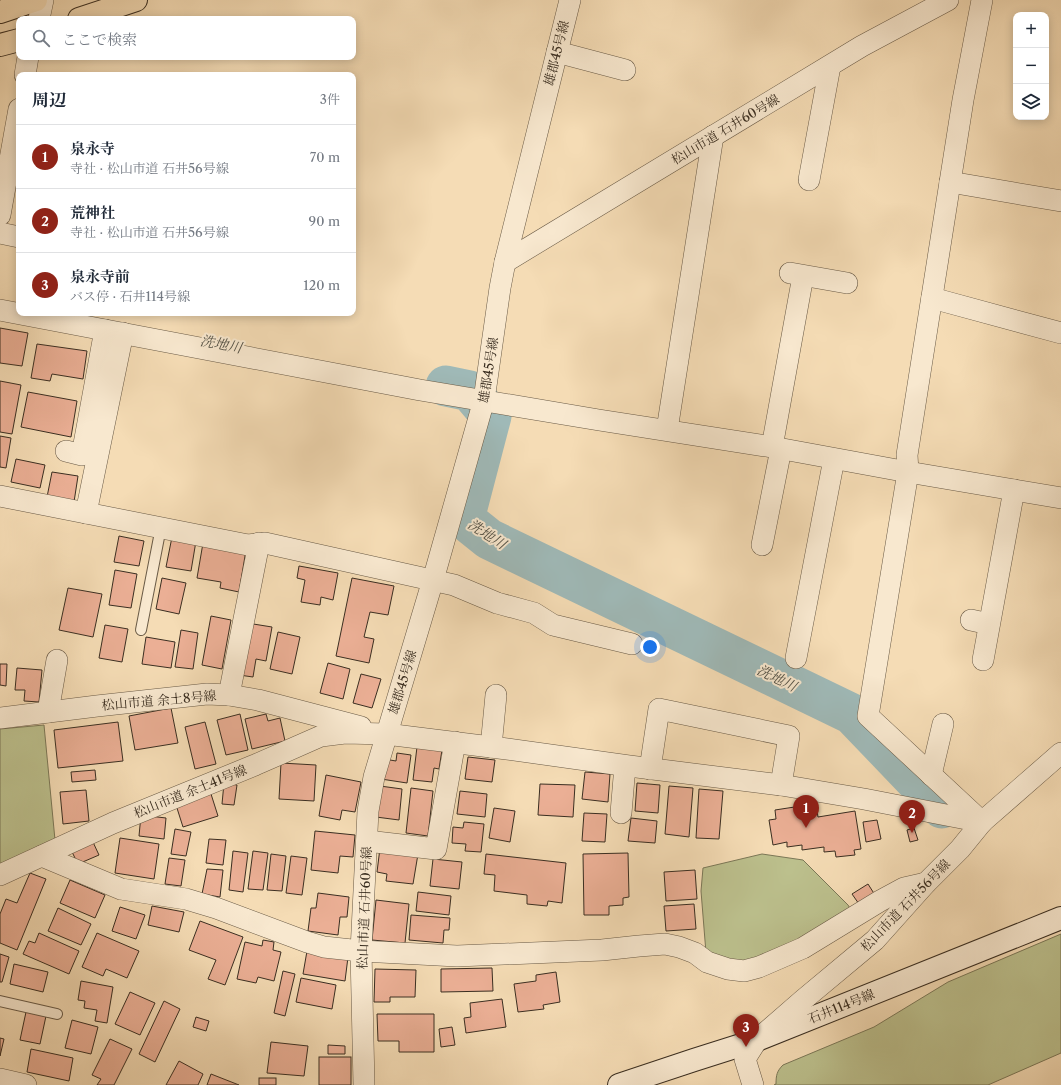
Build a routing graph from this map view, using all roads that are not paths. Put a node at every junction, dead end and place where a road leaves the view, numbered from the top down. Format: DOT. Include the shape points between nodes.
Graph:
graph roads {
  1 [pos="36,0"];
  2 [pos="44,0"];
  3 [pos="136,0"];
  4 [pos="570,0"];
  5 [pos="948,0"];
  6 [pos="982,0"];
  7 [pos="0,12"];
  8 [pos="40,16"];
  9 [pos="88,16"];
  10 [pos="16,41"];
  11 [pos="0,45"];
  12 [pos="556,52"];
  13 [pos="28,60"];
  14 [pos="830,66"];
  15 [pos="624,70"];
  16 [pos="26,72"];
  17 [pos="713,136"];
  18 [pos="16,144"];
  19 [pos="14,167"];
  20 [pos="809,180"];
  21 [pos="950,182"];
  22 [pos="1061,201"];
  23 [pos="0,215"];
  24 [pos="0,234"];
  25 [pos="16,237"];
  26 [pos="505,262"];
  27 [pos="847,282"];
  28 [pos="932,298"];
  29 [pos="0,310"];
  30 [pos="16,313"];
  31 [pos="31,316"];
  32 [pos="114,332"];
  33 [pos="1061,333"];
  34 [pos="484,400"];
  35 [pos="667,430"];
  36 [pos="776,448"];
  37 [pos="66,452"];
  38 [pos="834,459"];
  39 [pos="908,472"];
  40 [pos="1014,490"];
  41 [pos="0,496"];
  42 [pos="1061,498"];
  43 [pos="86,513"];
  44 [pos="161,527"];
  45 [pos="259,543"];
  46 [pos="762,545"];
  47 [pos="433,580"];
  48 [pos="141,630"];
  49 [pos="632,644"];
  50 [pos="796,658"];
  51 [pos="57,660"];
  52 [pos="983,660"];
  53 [pos="229,695"];
  54 [pos="496,695"];
  55 [pos="48,712"];
  56 [pos="0,718"];
  57 [pos="943,724"];
  58 [pos="386,734"];
  59 [pos="455,742"];
  60 [pos="491,747"];
  61 [pos="1061,753"];
  62 [pos="625,766"];
  63 [pos="650,769"];
  64 [pos="931,775"];
  65 [pos="781,785"];
  66 [pos="621,813"];
  67 [pos="982,822"];
  68 [pos="367,841"];
  69 [pos="42,856"];
  70 [pos="0,875"];
  71 [pos="926,883"];
  72 [pos="1061,918"];
  73 [pos="360,952"];
  74 [pos="0,1000"];
  75 [pos="57,1014"];
  76 [pos="757,1040"];
  77 [pos="0,1079"];
  78 [pos="752,1081"];
  79 [pos="26,1085"];
  80 [pos="364,1085"];
  81 [pos="619,1085"];
  1 -- 7 [label="highway"];
  2 -- 8 [label="street"];
  3 -- 9 [label="highway"];
  4 -- 12 [label="street, 雄郡45号線"];
  5 -- 14 [label="street, 松山市道 石井60号線"];
  6 -- 21 [label="street"];
  10 -- 11 [label="highway"];
  12 -- 15 [label="street"];
  12 -- 26 [label="street, 雄郡45号線"];
  13 -- 16 [label="street"];
  14 -- 17 [label="street, 松山市道 石井60号線"];
  14 -- 20 [label="street"];
  17 -- 26 [label="street, 松山市道 石井60号線"];
  17 -- 35 [label="street"];
  18 -- 19 [label="street"];
  19 -- 23 [label="street"];
  21 -- 22 [label="street"];
  21 -- 28 [label="street"];
  24 -- 25 [label="street"];
  26 -- 34 [label="street, 雄郡45号線"];
  27 -- 36 [label="street" via="796,274"];
  28 -- 33 [label="street"];
  28 -- 39 [label="street" via="908,455"];
  29 -- 30 [label="street"];
  31 -- 32 [label="street"];
  32 -- 34 [label="street"];
  32 -- 37 [label="street" via="82,454"];
  32 -- 43 [label="street"];
  34 -- 35 [label="street"];
  34 -- 47 [label="street, 雄郡45号線"];
  35 -- 36 [label="street"];
  36 -- 38 [label="street"];
  36 -- 46 [label="street"];
  38 -- 39 [label="street"];
  38 -- 50 [label="street"];
  39 -- 40 [label="street"];
  39 -- 64 [label="street" via="868,716"];
  40 -- 42 [label="street"];
  40 -- 52 [label="street" via="980,622"];
  41 -- 43 [label="street"];
  43 -- 44 [label="street"];
  44 -- 45 [label="street" via="248,545"];
  44 -- 48 [label="lane"];
  45 -- 47 [label="street"];
  45 -- 53 [label="street"];
  47 -- 49 [label="street" via="454,585 497,603 534,612 553,625"];
  47 -- 58 [label="street, 雄郡45号線"];
  51 -- 55 [label="street"];
  53 -- 55 [label="street, 松山市道 余土8号線" via="207,694"];
  53 -- 58 [label="street, 松山市道 余土8号線" via="258,700"];
  54 -- 60 [label="street"];
  55 -- 56 [label="street, 松山市道 余土8号線"];
  57 -- 64 [label="street"];
  58 -- 59 [label="street"];
  58 -- 68 [label="street, 松山市道 石井60号線" via="374,777 368,811"];
  58 -- 69 [label="street, 松山市道 余土41号線" via="345,733 322,736 113,823"];
  59 -- 60 [label="street"];
  59 -- 68 [label="street" via="436,849"];
  60 -- 62 [label="street"];
  61 -- 67 [label="street, 松山市道 石井56号線"];
  62 -- 63 [label="street"];
  62 -- 66 [label="street"];
  63 -- 65 [label="street"];
  63 -- 65 [label="street" via="659,709 790,736"];
  64 -- 67 [label="street"];
  65 -- 67 [label="street"];
  67 -- 71 [label="street, 松山市道 石井56号線" via="960,849"];
  68 -- 73 [label="street, 松山市道 石井60号線"];
  69 -- 70 [label="street, 松山市道 余土41号線"];
  69 -- 73 [label="street" via="121,889 186,899 307,942"];
  71 -- 73 [label="street" via="904,888 803,948 744,971 707,962 695,953 665,944 602,950 457,956"];
  71 -- 76 [label="street, 松山市道 石井56号線" via="875,940"];
  72 -- 76 [label="street, 石井114号線"];
  73 -- 80 [label="street, 松山市道 石井60号線"];
  74 -- 75 [label="lane"];
  76 -- 78 [label="street, 松山市道 石井56号線" via="745,1059"];
  76 -- 81 [label="street, 石井114号線"];
  77 -- 79 [label="street"];
}
